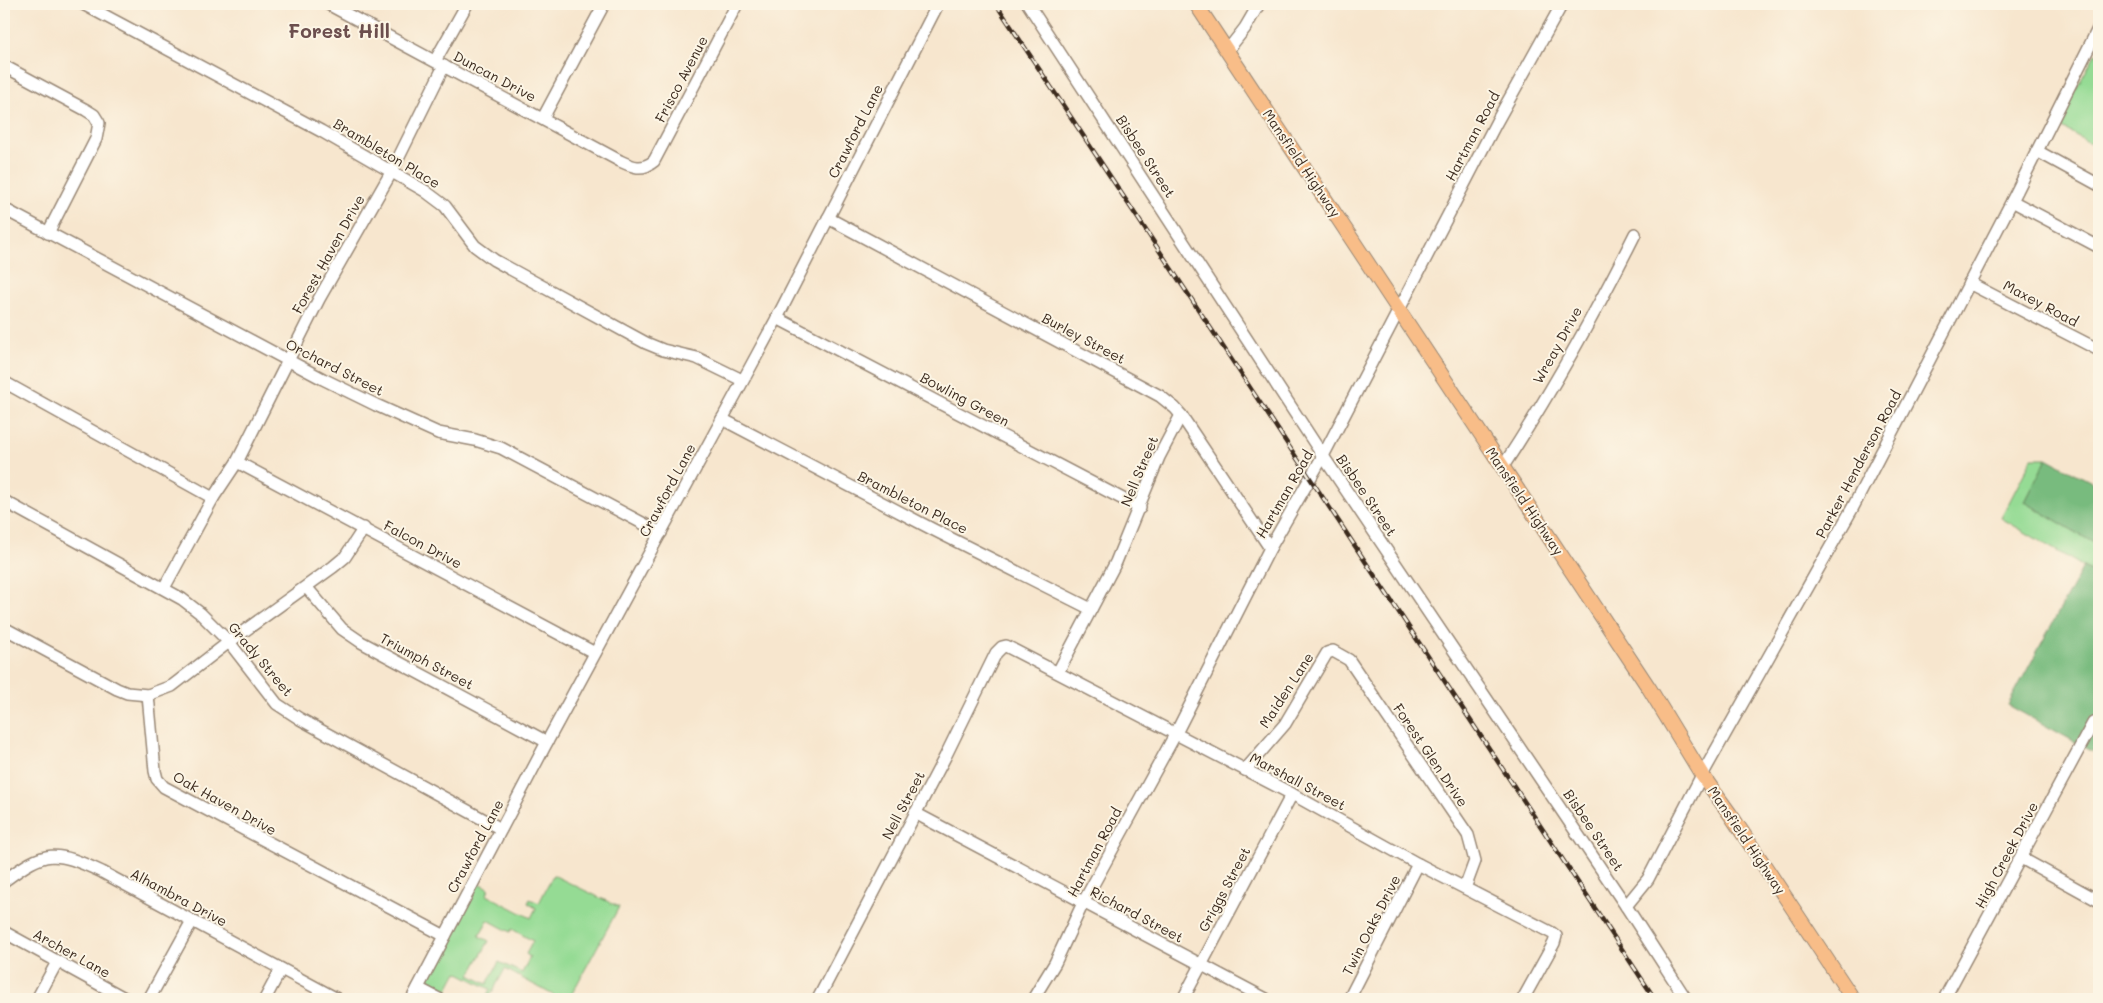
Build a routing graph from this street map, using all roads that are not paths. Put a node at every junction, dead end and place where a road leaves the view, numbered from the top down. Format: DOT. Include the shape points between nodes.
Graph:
graph roads {
  1 [pos="84,4"];
  2 [pos="328,4"];
  3 [pos="467,4"];
  4 [pos="604,4"];
  5 [pos="737,4"];
  6 [pos="938,4"];
  7 [pos="1028,4"];
  8 [pos="1196,4"];
  9 [pos="1260,4"];
  10 [pos="1562,4"];
  11 [pos="2099,26"];
  12 [pos="1227,51"];
  13 [pos="439,63"];
  14 [pos="4,66"];
  15 [pos="543,118"];
  16 [pos="2037,151"];
  17 [pos="648,166"];
  18 [pos="392,170"];
  19 [pos="2099,185"];
  20 [pos="2012,201"];
  21 [pos="4,209"];
  22 [pos="828,218"];
  23 [pos="48,233"];
  24 [pos="1635,234"];
  25 [pos="2099,247"];
  26 [pos="1969,282"];
  27 [pos="1400,310"];
  28 [pos="777,318"];
  29 [pos="2099,350"];
  30 [pos="288,360"];
  31 [pos="742,380"];
  32 [pos="4,382"];
  33 [pos="1181,415"];
  34 [pos="722,419"];
  35 [pos="1323,456"];
  36 [pos="237,462"];
  37 [pos="1502,468"];
  38 [pos="213,498"];
  39 [pos="4,501"];
  40 [pos="1140,508"];
  41 [pos="364,528"];
  42 [pos="661,533"];
  43 [pos="1270,548"];
  44 [pos="164,588"];
  45 [pos="307,588"];
  46 [pos="1091,609"];
  47 [pos="4,628"];
  48 [pos="229,642"];
  49 [pos="1333,651"];
  50 [pos="595,653"];
  51 [pos="1024,655"];
  52 [pos="1058,672"];
  53 [pos="148,695"];
  54 [pos="2093,723"];
  55 [pos="1176,733"];
  56 [pos="547,742"];
  57 [pos="1245,770"];
  58 [pos="1702,775"];
  59 [pos="1292,794"];
  60 [pos="915,813"];
  61 [pos="501,829"];
  62 [pos="2021,858"];
  63 [pos="1418,864"];
  64 [pos="4,881"];
  65 [pos="1465,888"];
  66 [pos="2099,901"];
  67 [pos="1084,903"];
  68 [pos="1626,906"];
  69 [pos="192,921"];
  70 [pos="4,932"];
  71 [pos="445,936"];
  72 [pos="57,962"];
  73 [pos="1201,965"];
  74 [pos="281,969"];
  75 [pos="418,988"];
  76 [pos="37,999"];
  77 [pos="126,999"];
  78 [pos="149,999"];
  79 [pos="265,999"];
  80 [pos="337,999"];
  81 [pos="412,999"];
  82 [pos="439,999"];
  83 [pos="818,999"];
  84 [pos="1033,999"];
  85 [pos="1183,999"];
  86 [pos="1266,999"];
  87 [pos="1349,999"];
  88 [pos="1523,999"];
  89 [pos="1686,999"];
  90 [pos="1853,999"];
  91 [pos="1944,999"];
  1 -- 18 [label="street, Brambleton Place"];
  2 -- 13 [label="street, Duncan Drive"];
  3 -- 13 [label="street, Forest Haven Drive"];
  4 -- 15 [label="street"];
  5 -- 17 [label="street, Frisco Avenue" via="654,161"];
  6 -- 22 [label="street, Crawford Lane"];
  7 -- 35 [label="street, Bisbee Street"];
  8 -- 12 [label="main road, Mansfield Highway"];
  9 -- 12 [label="street"];
  10 -- 27 [label="street, Hartman Road" via="1508,100"];
  11 -- 16 [label="street, Parker Henderson Road"];
  12 -- 27 [label="main road, Mansfield Highway"];
  13 -- 15 [label="street, Duncan Drive"];
  13 -- 18 [label="street, Forest Haven Drive"];
  14 -- 23 [label="street" via="94,115 99,123 96,139"];
  15 -- 17 [label="street, Duncan Drive" via="630,166"];
  16 -- 19 [label="street"];
  16 -- 20 [label="street, Parker Henderson Road"];
  18 -- 30 [label="street, Forest Haven Drive"];
  18 -- 31 [label="street, Brambleton Place" via="445,206 475,246 494,260 646,343 697,358"];
  20 -- 25 [label="street"];
  20 -- 26 [label="street, Parker Henderson Road"];
  21 -- 23 [label="street, Orchard Street"];
  22 -- 28 [label="street, Crawford Lane"];
  22 -- 33 [label="street, Burley Street" via="1160,396"];
  23 -- 30 [label="street, Orchard Street"];
  24 -- 37 [label="street, Wreay Drive" via="1526,431"];
  26 -- 29 [label="street, Maxey Road"];
  26 -- 58 [label="street, Parker Henderson Road" via="1852,509"];
  27 -- 35 [label="street, Hartman Road"];
  27 -- 37 [label="main road, Mansfield Highway"];
  28 -- 31 [label="street, Crawford Lane"];
  28 -- 40 [label="street, Bowling Green"];
  30 -- 36 [label="street, Forest Haven Drive"];
  30 -- 42 [label="street, Orchard Street" via="438,433 501,448"];
  31 -- 34 [label="street, Crawford Lane"];
  32 -- 38 [label="street"];
  33 -- 40 [label="street, Nell Street" via="1159,458"];
  33 -- 43 [label="street, Burley Street"];
  34 -- 42 [label="street, Crawford Lane"];
  34 -- 46 [label="street, Brambleton Place"];
  35 -- 43 [label="street, Hartman Road"];
  35 -- 68 [label="street, Bisbee Street"];
  36 -- 38 [label="street, Forest Haven Drive"];
  36 -- 41 [label="street, Falcon Drive"];
  37 -- 58 [label="main road, Mansfield Highway" via="1649,688"];
  38 -- 44 [label="street, Forest Haven Drive"];
  39 -- 44 [label="street, Grady Street"];
  40 -- 46 [label="street, Nell Street"];
  41 -- 45 [label="street" via="345,557"];
  41 -- 50 [label="street, Falcon Drive"];
  42 -- 50 [label="street, Crawford Lane"];
  43 -- 55 [label="street, Hartman Road"];
  44 -- 48 [label="street, Grady Street" via="200,613"];
  45 -- 48 [label="street"];
  45 -- 56 [label="street, Triumph Street" via="342,629 360,642"];
  46 -- 52 [label="street, Nell Street"];
  47 -- 53 [label="street" via="118,689"];
  48 -- 53 [label="street" via="172,686"];
  48 -- 61 [label="street, Grady Street" via="277,704"];
  49 -- 57 [label="street, Maiden Lane" via="1328,653 1285,724"];
  49 -- 65 [label="street, Forest Glen Drive" via="1349,660 1468,835 1475,861"];
  50 -- 56 [label="street, Crawford Lane"];
  51 -- 52 [label="street, Marshall Street"];
  51 -- 60 [label="street, Nell Street" via="1006,646 996,653"];
  52 -- 55 [label="street, Marshall Street"];
  53 -- 71 [label="street, Oak Haven Drive" via="155,771 164,787"];
  54 -- 62 [label="street, High Creek Drive"];
  55 -- 57 [label="street, Marshall Street"];
  55 -- 67 [label="street, Hartman Road"];
  56 -- 61 [label="street, Crawford Lane"];
  57 -- 59 [label="street, Marshall Street"];
  58 -- 68 [label="street, Parker Henderson Road" via="1648,878"];
  58 -- 90 [label="main road, Mansfield Highway"];
  59 -- 63 [label="street, Marshall Street"];
  59 -- 73 [label="street, Griggs Street"];
  60 -- 67 [label="street, Richard Street"];
  60 -- 83 [label="street, Nell Street"];
  61 -- 71 [label="street, Crawford Lane"];
  62 -- 66 [label="street"];
  62 -- 91 [label="street, High Creek Drive"];
  63 -- 65 [label="street, Marshall Street"];
  63 -- 87 [label="street, Twin Oaks Drive"];
  64 -- 69 [label="street, Alhambra Drive" via="41,857 61,856 95,869"];
  65 -- 88 [label="street, Marshall Street" via="1556,936"];
  67 -- 73 [label="street, Richard Street"];
  67 -- 84 [label="street, Hartman Road" via="1055,963"];
  68 -- 89 [label="street, Bisbee Street"];
  69 -- 74 [label="street, Alhambra Drive"];
  69 -- 78 [label="street"];
  70 -- 72 [label="street, Archer Lane"];
  71 -- 75 [label="street, Crawford Lane"];
  72 -- 76 [label="street"];
  72 -- 77 [label="street, Archer Lane"];
  73 -- 85 [label="street, Griggs Street"];
  73 -- 86 [label="street, Richard Street"];
  74 -- 79 [label="street"];
  74 -- 80 [label="street, Alhambra Drive"];
  75 -- 81 [label="street"];
  75 -- 82 [label="street"];
}
